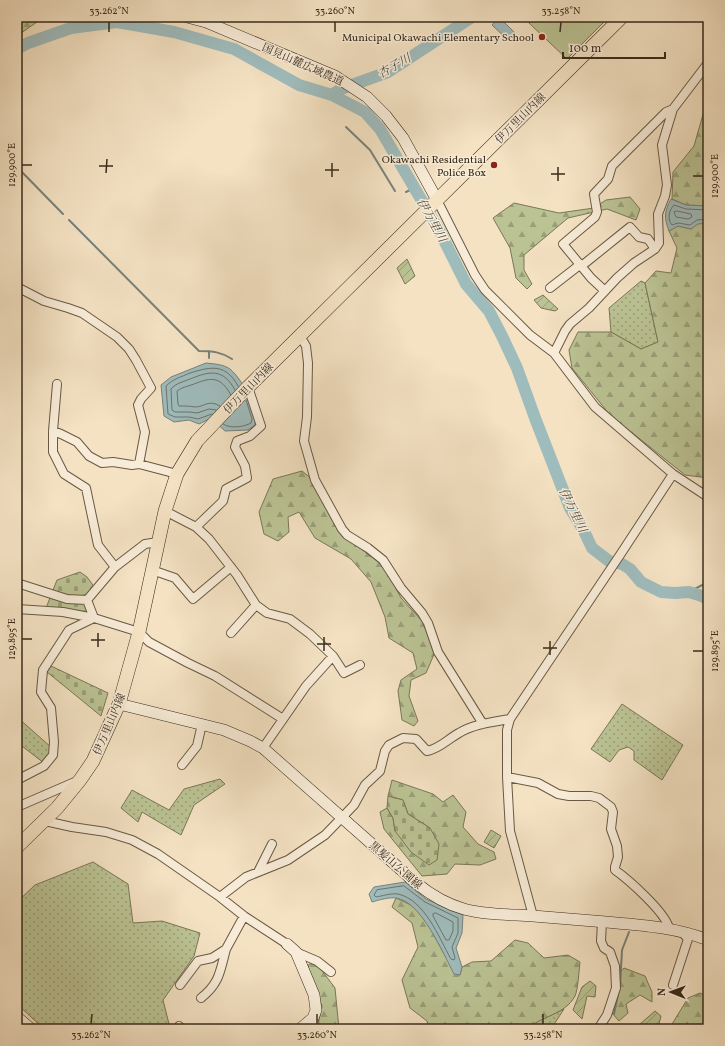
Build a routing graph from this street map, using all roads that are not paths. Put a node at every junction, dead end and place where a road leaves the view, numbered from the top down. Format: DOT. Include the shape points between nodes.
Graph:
graph roads {
  1 [pos="186,17"];
  2 [pos="622,17"];
  3 [pos="708,63"];
  4 [pos="673,109"];
  5 [pos="436,200"];
  6 [pos="655,249"];
  7 [pos="581,265"];
  8 [pos="17,287"];
  9 [pos="550,288"];
  10 [pos="605,291"];
  11 [pos="300,336"];
  12 [pos="554,353"];
  13 [pos="57,384"];
  14 [pos="248,387"];
  15 [pos="53,431"];
  16 [pos="139,464"];
  17 [pos="177,474"];
  18 [pos="673,474"];
  19 [pos="708,497"];
  20 [pos="165,511"];
  21 [pos="196,527"];
  22 [pos="158,542"];
  23 [pos="115,567"];
  24 [pos="231,567"];
  25 [pos="152,570"];
  26 [pos="17,583"];
  27 [pos="87,600"];
  28 [pos="256,605"];
  29 [pos="17,608"];
  30 [pos="94,618"];
  31 [pos="140,632"];
  32 [pos="231,633"];
  33 [pos="333,656"];
  34 [pos="360,665"];
  35 [pos="119,704"];
  36 [pos="283,719"];
  37 [pos="510,719"];
  38 [pos="202,724"];
  39 [pos="483,724"];
  40 [pos="263,748"];
  41 [pos="182,765"];
  42 [pos="507,777"];
  43 [pos="17,780"];
  44 [pos="80,780"];
  45 [pos="17,806"];
  46 [pos="342,818"];
  47 [pos="45,820"];
  48 [pos="272,844"];
  49 [pos="17,847"];
  50 [pos="258,872"];
  51 [pos="220,897"];
  52 [pos="244,916"];
  53 [pos="533,916"];
  54 [pos="602,922"];
  55 [pos="669,928"];
  56 [pos="681,931"];
  57 [pos="708,940"];
  58 [pos="287,944"];
  59 [pos="226,949"];
  60 [pos="296,952"];
  61 [pos="331,972"];
  62 [pos="180,985"];
  63 [pos="673,985"];
  64 [pos="200,998"];
  65 [pos="17,1017"];
  66 [pos="313,1023"];
  67 [pos="31,1029"];
  68 [pos="300,1029"];
  69 [pos="598,1029"];
  1 -- 5 [label="main road, 国見山麓広域農道" via="206,22 335,76 367,97 404,138"];
  2 -- 5 [label="main road, 伊万里山内線"];
  3 -- 4 [label="street"];
  4 -- 6 [label="street" via="662,145 667,185 658,214 659,243"];
  4 -- 7 [label="street" via="666,112 612,166 608,179 594,194 595,217 563,244"];
  5 -- 11 [label="main road, 伊万里山内線"];
  5 -- 12 [label="street" via="475,276 485,290 530,335"];
  6 -- 7 [label="street" via="648,239 639,237 630,227"];
  6 -- 10 [label="street" via="634,263"];
  7 -- 9 [label="street"];
  7 -- 10 [label="street"];
  8 -- 16 [label="street" via="44,301 82,314 117,337 129,349 150,388 138,405 145,432"];
  10 -- 12 [label="street" via="570,324"];
  11 -- 14 [label="main road, 伊万里山内線"];
  11 -- 39 [label="street" via="306,346 308,364 308,417 304,441 315,480 342,529 383,560 422,614 428,623 438,652"];
  12 -- 18 [label="street" via="595,406"];
  13 -- 15 [label="street"];
  14 -- 17 [label="main road, 伊万里山内線" via="197,441"];
  14 -- 21 [label="street" via="261,426 250,436 237,441 234,447 245,466 247,478 226,489 223,501"];
  15 -- 16 [label="street" via="77,442 89,456 102,463"];
  15 -- 23 [label="street" via="53,452 64,474 86,488 98,545"];
  16 -- 17 [label="street"];
  17 -- 20 [label="main road, 伊万里山内線"];
  18 -- 19 [label="street"];
  18 -- 37 [label="street"];
  20 -- 21 [label="street"];
  20 -- 22 [label="main road, 伊万里山内線"];
  21 -- 24 [label="street"];
  22 -- 23 [label="street" via="145,544"];
  22 -- 25 [label="main road, 伊万里山内線"];
  23 -- 27 [label="street"];
  24 -- 25 [label="street" via="193,599 175,578"];
  24 -- 28 [label="street"];
  25 -- 31 [label="main road, 伊万里山内線"];
  26 -- 27 [label="street" via="62,597"];
  27 -- 30 [label="street"];
  28 -- 32 [label="street"];
  28 -- 33 [label="street" via="267,613 290,619"];
  29 -- 30 [label="street"];
  30 -- 31 [label="street"];
  30 -- 43 [label="street" via="69,630 43,670 41,692 51,708 54,742 52,755 44,766"];
  31 -- 35 [label="main road, 伊万里山内線"];
  31 -- 36 [label="street" via="149,642 215,676"];
  33 -- 34 [label="street" via="344,673"];
  33 -- 36 [label="street" via="306,686"];
  35 -- 38 [label="main road, 黒髪山公園線"];
  35 -- 44 [label="main road, 伊万里山内線" via="93,761"];
  36 -- 40 [label="street"];
  37 -- 39 [label="street"];
  37 -- 42 [label="street" via="507,730"];
  38 -- 40 [label="main road, 黒髪山公園線" via="224,730"];
  38 -- 41 [label="street" via="197,746"];
  39 -- 46 [label="street" via="460,732 434,750 427,751 416,739 403,738 389,745 380,771 365,785 354,805"];
  40 -- 46 [label="main road, 黒髪山公園線"];
  42 -- 53 [label="street" via="510,831"];
  42 -- 55 [label="street" via="538,783 558,794 599,798 611,807 611,829 618,857 615,870 630,881 663,916"];
  44 -- 45 [label="street"];
  44 -- 47 [label="main road, 伊万里山内線"];
  46 -- 50 [label="street" via="325,835 288,860"];
  46 -- 53 [label="main road, 黒髪山公園線" via="416,883 450,905 475,912"];
  47 -- 49 [label="main road, 伊万里山内線"];
  47 -- 51 [label="street" via="132,840 158,854"];
  48 -- 50 [label="street"];
  50 -- 51 [label="street" via="246,877"];
  51 -- 52 [label="street"];
  52 -- 58 [label="street"];
  52 -- 59 [label="street"];
  53 -- 54 [label="main road, 黒髪山公園線"];
  54 -- 55 [label="main road, 黒髪山公園線"];
  54 -- 69 [label="street" via="601,941 604,948 610,952 615,966 616,988 607,1015"];
  55 -- 56 [label="main road, 黒髪山公園線"];
  56 -- 57 [label="main road, 黒髪山公園線"];
  56 -- 63 [label="street" via="688,939"];
  58 -- 60 [label="main road"];
  59 -- 62 [label="street" via="212,958 198,961"];
  59 -- 64 [label="street" via="218,980 210,991"];
  60 -- 61 [label="street" via="317,961"];
  60 -- 66 [label="main road" via="314,995 316,1010"];
  65 -- 67 [label="main road"];
  66 -- 68 [label="main road"];
}
